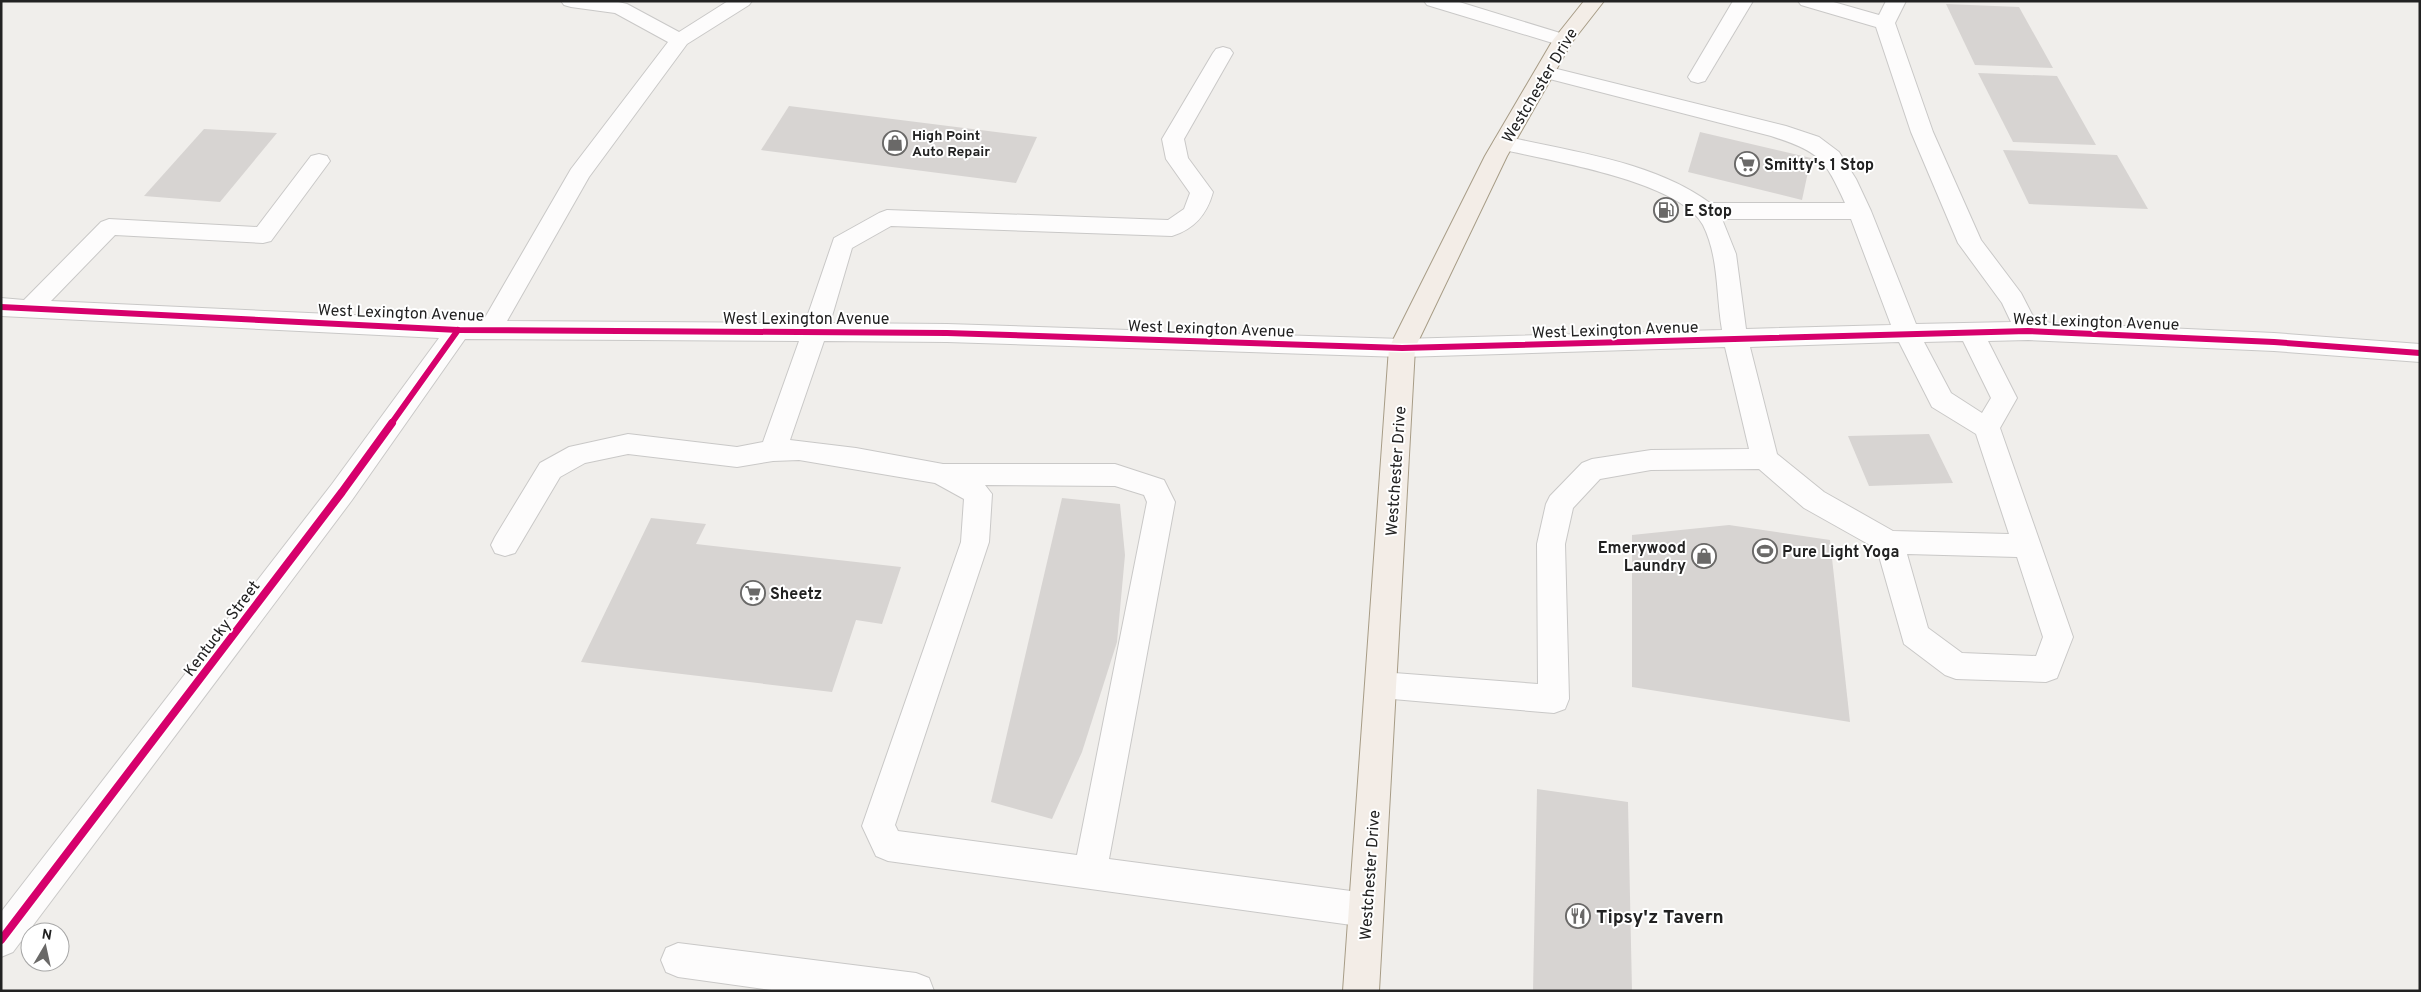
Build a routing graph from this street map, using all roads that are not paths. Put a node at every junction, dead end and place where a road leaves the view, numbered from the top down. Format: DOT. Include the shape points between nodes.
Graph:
graph roads {
  1 [pos="571,1"];
  2 [pos="742,1"];
  3 [pos="1434,1"];
  4 [pos="1594,1"];
  5 [pos="1743,1"];
  6 [pos="1808,1"];
  7 [pos="1896,1"];
  8 [pos="1885,23"];
  9 [pos="680,40"];
  10 [pos="1563,40"];
  11 [pos="1223,53"];
  12 [pos="1545,72"];
  13 [pos="1698,77"];
  14 [pos="1504,143"];
  15 [pos="319,161"];
  16 [pos="1704,211"];
  17 [pos="1860,211"];
  18 [pos="1,307"];
  19 [pos="30,308"];
  20 [pos="458,330"];
  21 [pos="490,330"];
  22 [pos="2028,331"];
  23 [pos="815,332"];
  24 [pos="1907,333"];
  25 [pos="1972,333"];
  26 [pos="1736,339"];
  27 [pos="1402,348"];
  28 [pos="2420,353"];
  29 [pos="1987,428"];
  30 [pos="773,451"];
  31 [pos="1765,459"];
  32 [pos="942,474"];
  33 [pos="1889,542"];
  34 [pos="505,545"];
  35 [pos="2026,546"];
  36 [pos="1381,685"];
  37 [pos="1090,872"];
  38 [pos="1366,910"];
  39 [pos="1,940"];
  40 [pos="678,960"];
  41 [pos="916,991"];
  42 [pos="1362,991"];
  1 -- 9 [label="street" via="620,8"];
  2 -- 9 [label="street"];
  3 -- 10 [label="street"];
  4 -- 10 [label="main road, Westchester Drive"];
  5 -- 13 [label="street"];
  6 -- 8 [label="street"];
  7 -- 8 [label="street"];
  8 -- 22 [label="street" via="1922,132 1970,244 2012,299"];
  9 -- 21 [label="street" via="579,174"];
  10 -- 12 [label="main road, Westchester Drive"];
  11 -- 23 [label="street" via="1173,139 1177,160 1202,192 1196,212 1184,222 1172,228 887,218 842,244"];
  12 -- 14 [label="main road, Westchester Drive"];
  12 -- 17 [label="street" via="1778,130 1811,142 1831,157"];
  14 -- 16 [label="street" via="1610,168 1677,191"];
  14 -- 27 [label="main road, Westchester Drive"];
  15 -- 19 [label="street" via="263,235 110,227"];
  16 -- 17 [label="street"];
  16 -- 26 [label="street" via="1722,241"];
  17 -- 24 [label="street"];
  18 -- 19 [label="street, West Lexington Avenue"];
  19 -- 20 [label="street, West Lexington Avenue"];
  20 -- 21 [label="street, West Lexington Avenue"];
  20 -- 39 [label="street, Kentucky Street" via="342,492"];
  21 -- 23 [label="street, West Lexington Avenue"];
  22 -- 25 [label="street, West Lexington Avenue"];
  22 -- 28 [label="street, West Lexington Avenue" via="2274,342"];
  23 -- 27 [label="street, West Lexington Avenue" via="957,333"];
  23 -- 30 [label="street"];
  24 -- 25 [label="street, West Lexington Avenue"];
  24 -- 26 [label="street, West Lexington Avenue"];
  24 -- 29 [label="street" via="1941,400"];
  25 -- 29 [label="street" via="2004,398"];
  26 -- 27 [label="street, West Lexington Avenue"];
  26 -- 31 [label="street"];
  27 -- 36 [label="main road, Westchester Drive"];
  29 -- 35 [label="street"];
  30 -- 32 [label="street" via="799,450"];
  30 -- 34 [label="street" via="737,457 628,444 578,454 550,470"];
  31 -- 33 [label="street" via="1814,500"];
  31 -- 36 [label="street" via="1651,460 1592,470 1560,504 1551,544 1554,698"];
  32 -- 37 [label="street" via="1115,475 1154,488 1162,502"];
  32 -- 37 [label="street" via="978,494 975,542 878,826 888,845"];
  33 -- 35 [label="street"];
  33 -- 35 [label="street" via="1915,635 1956,666 2046,669 2058,637"];
  36 -- 38 [label="main road, Westchester Drive"];
  37 -- 38 [label="street"];
  38 -- 42 [label="main road, Westchester Drive"];
  40 -- 41 [label="street"];
}
